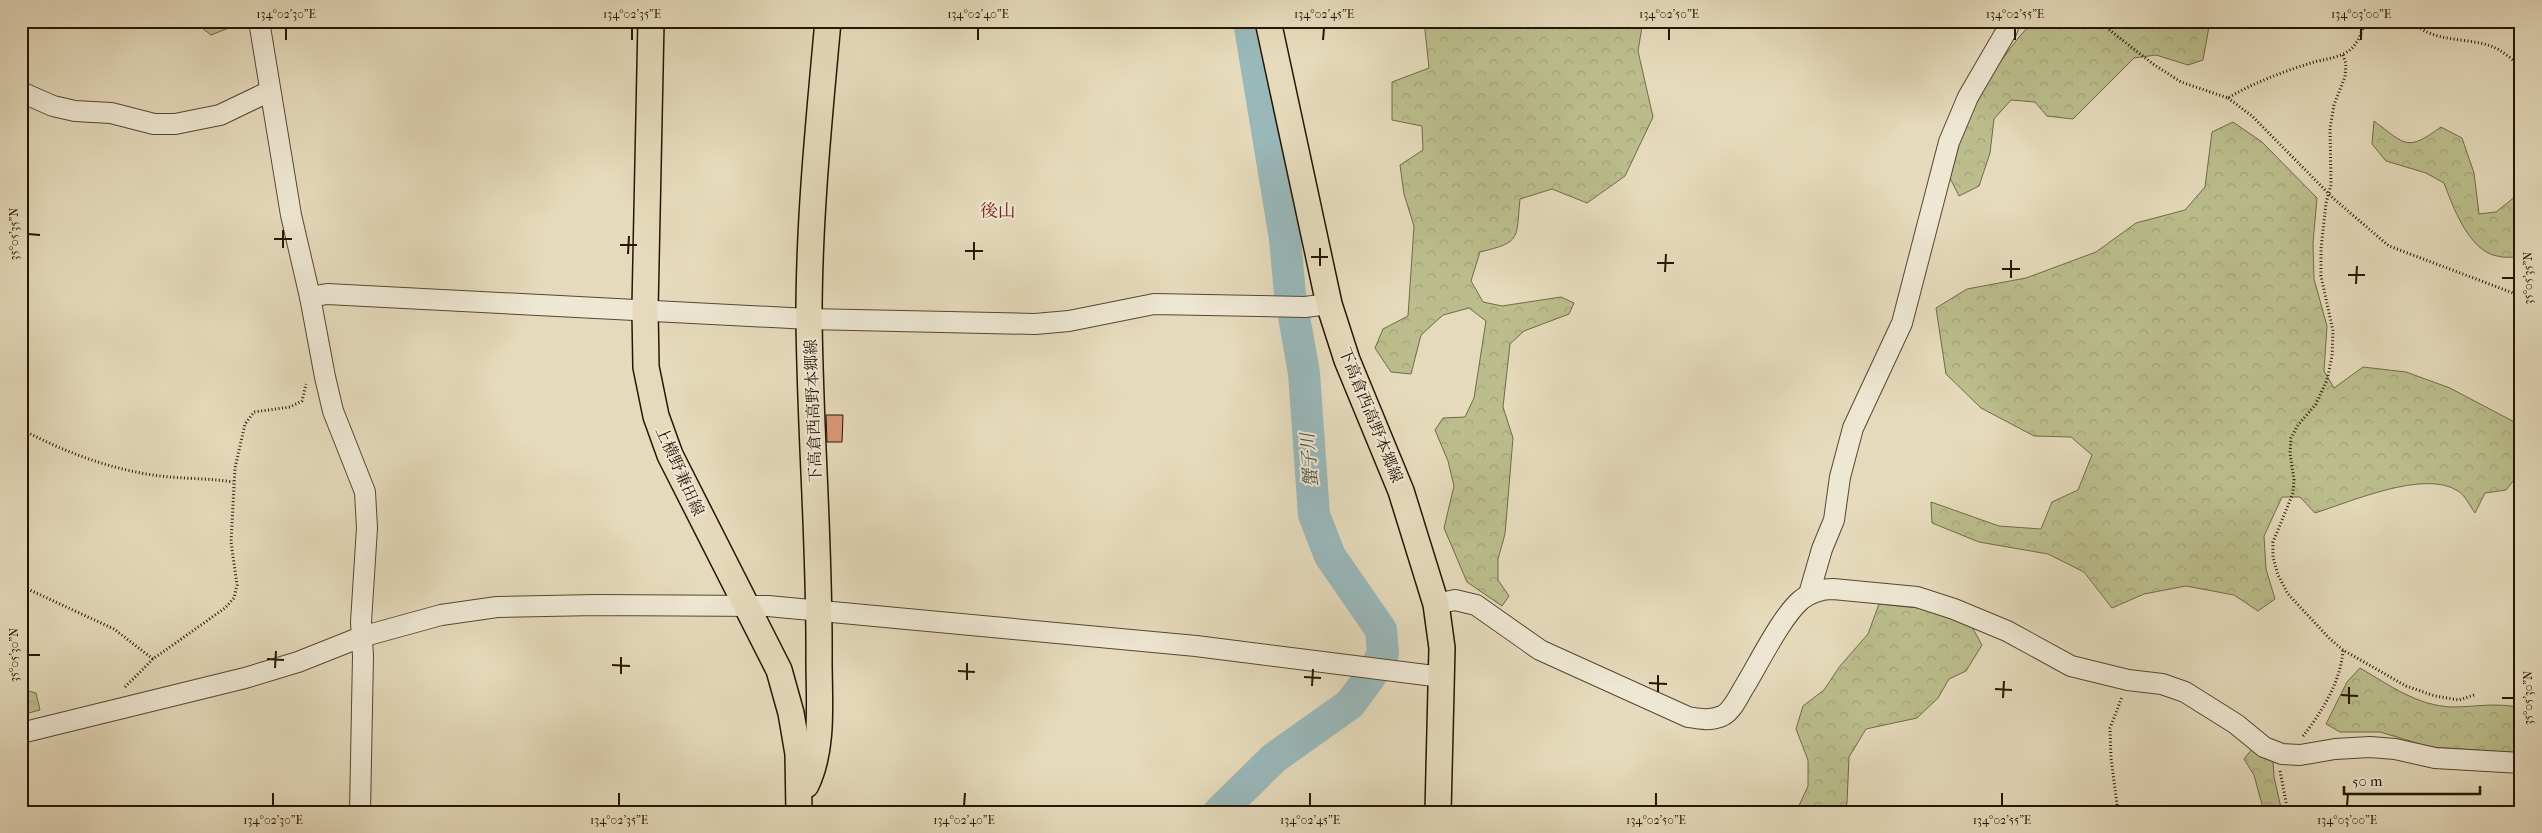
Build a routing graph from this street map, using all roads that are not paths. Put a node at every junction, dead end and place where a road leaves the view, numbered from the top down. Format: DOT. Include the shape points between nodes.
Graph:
graph roads {
  1 [pos="259,21"];
  2 [pos="651,21"];
  3 [pos="828,21"];
  4 [pos="1268,21"];
  5 [pos="2010,21"];
  6 [pos="270,91"];
  7 [pos="21,92"];
  8 [pos="310,297"];
  9 [pos="1317,305"];
  10 [pos="645,309"];
  11 [pos="810,318"];
  12 [pos="1809,594"];
  13 [pos="746,604"];
  14 [pos="1436,604"];
  15 [pos="819,610"];
  16 [pos="361,638"];
  17 [pos="1442,677"];
  18 [pos="21,733"];
  19 [pos="2521,763"];
  20 [pos="800,805"];
  21 [pos="360,812"];
  22 [pos="1438,812"];
  1 -- 6 [label="street"];
  2 -- 10 [label="main road, 上横野兼田線"];
  3 -- 11 [label="main road, 下高倉西高野本郷線" via="810,225"];
  4 -- 9 [label="main road, 下高倉西高野本郷線"];
  5 -- 12 [label="street" via="1968,97 1949,142 1902,323 1853,428 1840,477 1834,520"];
  6 -- 7 [label="street" via="220,115 175,124 154,124 111,113 76,111 53,106"];
  6 -- 8 [label="street"];
  8 -- 10 [label="street" via="327,294"];
  8 -- 16 [label="street" via="333,411 365,492 368,528"];
  9 -- 11 [label="street" via="1154,304 1069,321 1035,324"];
  9 -- 14 [label="main road, 下高倉西高野本郷線" via="1347,360 1401,492"];
  10 -- 11 [label="street"];
  10 -- 13 [label="main road, 上横野兼田線" via="646,367 656,416 670,455"];
  11 -- 15 [label="main road, 下高倉西高野本郷線"];
  12 -- 14 [label="street" via="1785,620 1735,702 1723,716 1704,720 1688,717 1540,650 1476,606 1455,600"];
  12 -- 19 [label="street" via="1833,589 1917,597 1954,609 2007,631 2071,666 2128,680 2162,684 2185,692 2236,724 2264,747 2282,754 2370,747 2435,758"];
  13 -- 15 [label="street"];
  13 -- 16 [label="street" via="497,607 441,615"];
  13 -- 20 [label="main road, 上横野兼田線" via="779,670 791,713 798,754"];
  14 -- 17 [label="main road, 下高倉西高野本郷線"];
  15 -- 17 [label="street" via="1196,646"];
  15 -- 20 [label="main road, 下高倉西高野本郷線" via="818,740 811,776"];
  16 -- 18 [label="street" via="245,678"];
  16 -- 21 [label="street"];
  17 -- 22 [label="main road, 下高倉西高野本郷線"];
}
